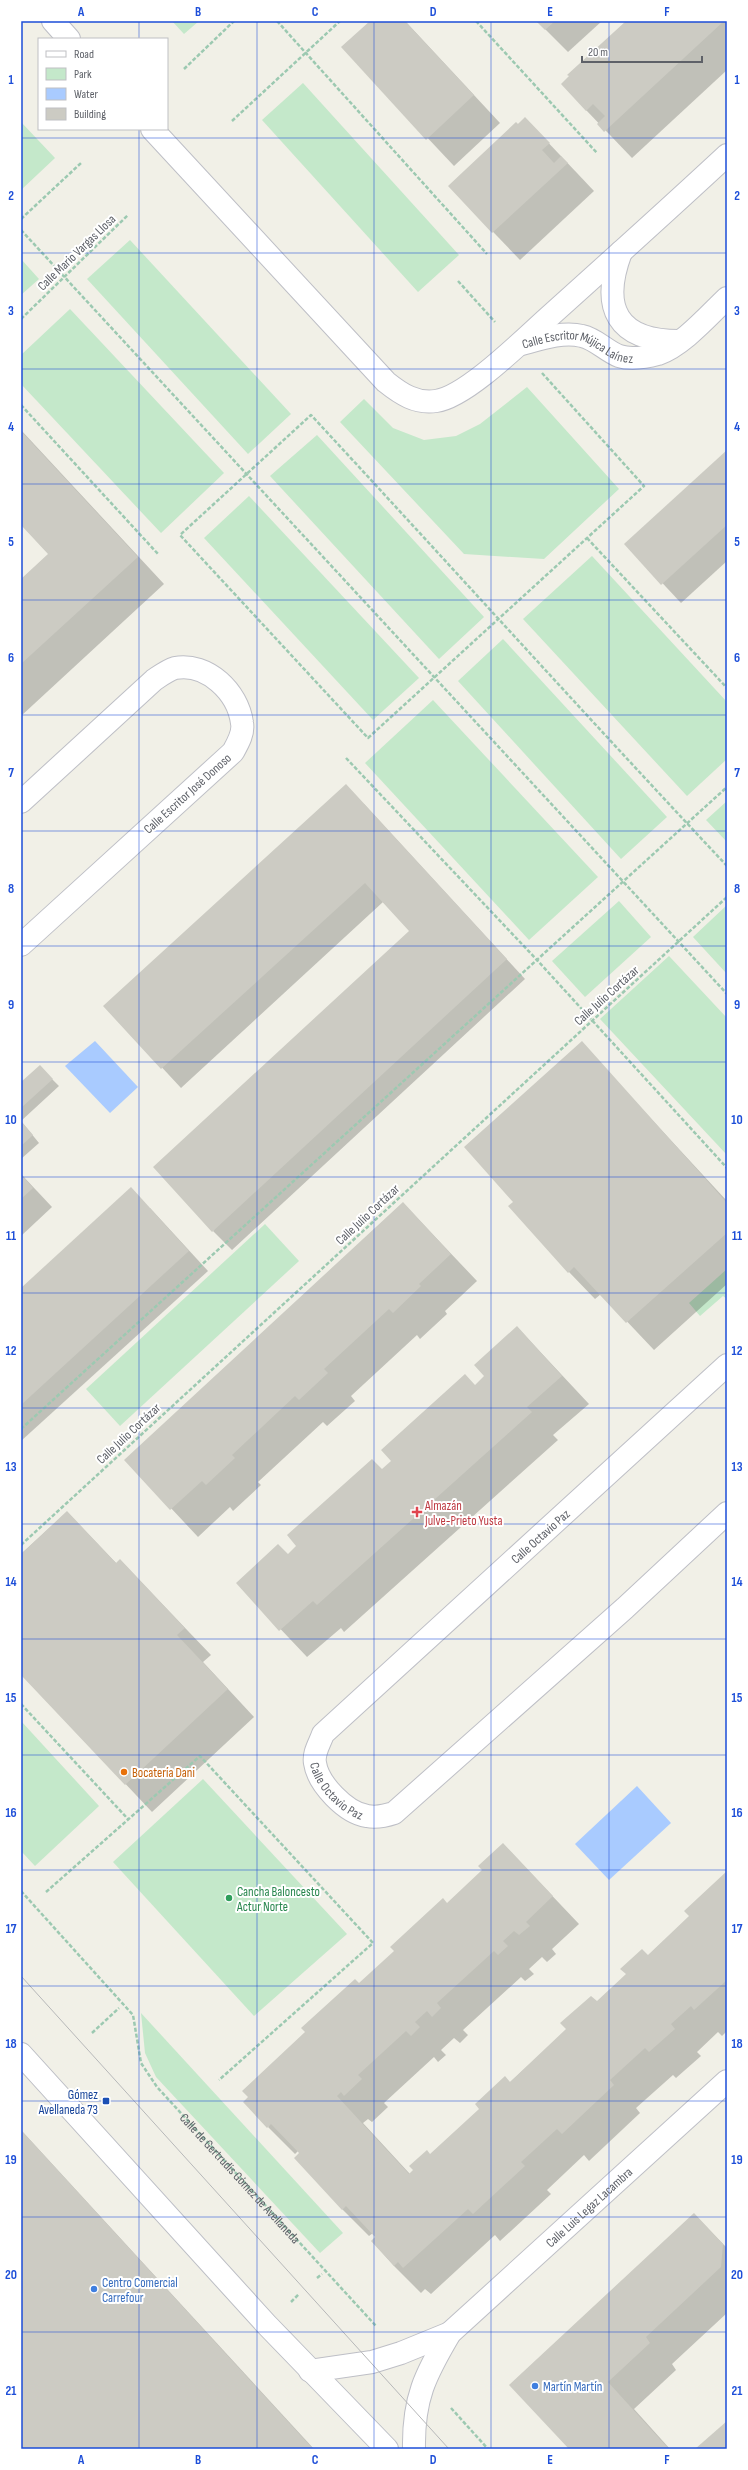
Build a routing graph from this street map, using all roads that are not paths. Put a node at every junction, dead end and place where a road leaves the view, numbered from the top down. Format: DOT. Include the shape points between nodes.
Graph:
graph roads {
  1 [pos="53,21"];
  2 [pos="68,38"];
  3 [pos="153,130"];
  4 [pos="727,156"];
  5 [pos="621,252"];
  6 [pos="727,298"];
  7 [pos="679,342"];
  8 [pos="517,345"];
  9 [pos="21,802"];
  10 [pos="21,945"];
  11 [pos="727,1365"];
  12 [pos="727,1514"];
  13 [pos="21,2054"];
  14 [pos="727,2081"];
  15 [pos="450,2332"];
  16 [pos="310,2371"];
  17 [pos="387,2449"];
  18 [pos="414,2449"];
  1 -- 2 [label="street"];
  3 -- 8 [label="street" via="367,363 401,394 417,400 435,401 453,396"];
  4 -- 5 [label="street, Calle Escritor Mújica Laínez"];
  5 -- 7 [label="street, Calle Escritor Mújica Laínez" via="613,274 611,298 616,313 626,327 641,337"];
  5 -- 8 [label="street, Calle Escritor Mújica Laínez"];
  6 -- 7 [label="street, Calle Escritor Mújica Laínez"];
  7 -- 8 [label="street, Calle Escritor Mújica Laínez" via="660,353 637,358 619,356 597,341 580,335 549,336"];
  9 -- 10 [label="street, Calle Escritor José Donoso" via="154,680 174,668 195,668 211,675 226,689 238,707 243,724 233,752"];
  11 -- 12 [label="street, Calle Octavio Paz" via="324,1734 317,1749 315,1763 322,1780 352,1810 366,1816 382,1817 394,1813"];
  13 -- 16 [label="street"];
  14 -- 15 [label="street, Calle Luis Legaz Lacambra"];
  15 -- 16 [label="street, Calle Luis Legaz Lacambra" via="401,2353 372,2362"];
  15 -- 18 [label="street, Calle Luis Legaz Lacambra" via="424,2380 415,2411"];
  16 -- 17 [label="street"];
}
